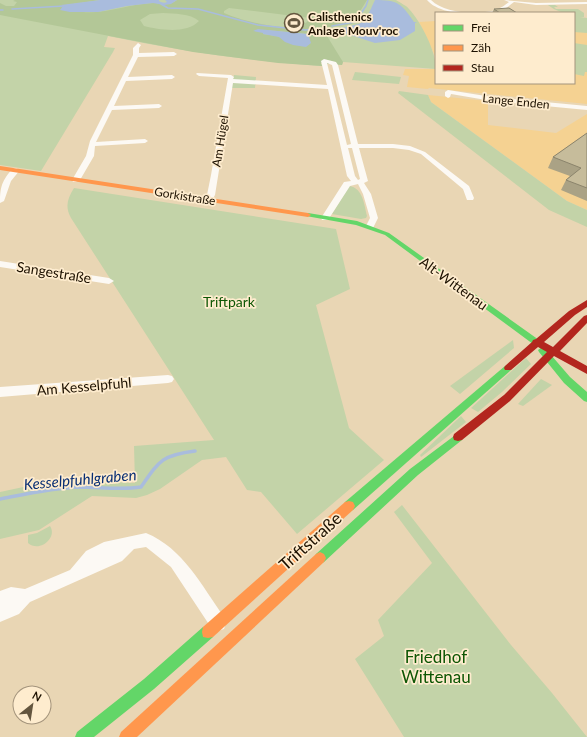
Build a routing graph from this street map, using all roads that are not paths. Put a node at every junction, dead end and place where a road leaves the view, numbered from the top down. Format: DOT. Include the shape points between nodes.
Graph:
graph roads {
  1 [pos="428,0"];
  2 [pos="506,0"];
  3 [pos="512,2"];
  4 [pos="587,3"];
  5 [pos="468,12"];
  6 [pos="486,12"];
  7 [pos="138,45"];
  8 [pos="174,54"];
  9 [pos="136,55"];
  10 [pos="199,74"];
  11 [pos="172,77"];
  12 [pos="124,79"];
  13 [pos="231,81"];
  14 [pos="330,89"];
  15 [pos="341,91"];
  16 [pos="448,96"];
  17 [pos="159,106"];
  18 [pos="109,108"];
  19 [pos="587,108"];
  20 [pos="145,141"];
  21 [pos="93,144"];
  22 [pos="344,146"];
  23 [pos="356,146"];
  24 [pos="0,168"];
  25 [pos="16,170"];
  26 [pos="76,180"];
  27 [pos="358,182"];
  28 [pos="470,198"];
  29 [pos="208,200"];
  30 [pos="0,201"];
  31 [pos="325,218"];
  32 [pos="370,226"];
  33 [pos="0,264"];
  34 [pos="109,280"];
  35 [pos="587,303"];
  36 [pos="587,318"];
  37 [pos="537,343"];
  38 [pos="551,355"];
  39 [pos="586,370"];
  40 [pos="168,379"];
  41 [pos="567,380"];
  42 [pos="0,392"];
  43 [pos="587,398"];
  44 [pos="470,415"];
  45 [pos="402,460"];
  46 [pos="414,472"];
  47 [pos="25,597"];
  48 [pos="0,599"];
  49 [pos="0,614"];
  50 [pos="218,623"];
  51 [pos="82,737"];
  52 [pos="126,737"];
  1 -- 5 [label="street" via="442,9"];
  2 -- 3 [label="street"];
  3 -- 4 [label="street"];
  3 -- 6 [label="street" via="497,11"];
  7 -- 9 [label="street"];
  8 -- 9 [label="street"];
  9 -- 12 [label="street"];
  10 -- 13 [label="street" via="231,77"];
  11 -- 12 [label="street"];
  12 -- 18 [label="street"];
  13 -- 14 [label="street"];
  13 -- 29 [label="street, Am Hügel" via="215,175"];
  14 -- 15 [label="street"];
  14 -- 15 [label="street" via="324,61 334,63"];
  14 -- 22 [label="street"];
  15 -- 23 [label="street"];
  16 -- 19 [label="street, Lange Enden" via="448,92"];
  17 -- 18 [label="street"];
  18 -- 21 [label="street"];
  20 -- 21 [label="street"];
  21 -- 26 [label="street" via="90,156"];
  22 -- 23 [label="street"];
  22 -- 27 [label="street" via="351,176"];
  23 -- 27 [label="street" via="364,176 364,182"];
  23 -- 28 [label="street" via="393,146 423,153 466,188"];
  24 -- 25 [label="main road, Gorkistraße"];
  25 -- 26 [label="main road, Gorkistraße"];
  25 -- 30 [label="street" via="7,180"];
  26 -- 29 [label="main road, Gorkistraße"];
  27 -- 31 [label="street" via="347,184"];
  27 -- 32 [label="street" via="367,194 374,218"];
  29 -- 31 [label="main road, Gorkistraße"];
  31 -- 32 [label="main road, Gorkistraße"];
  32 -- 37 [label="main road, Alt-Wittenau" via="387,234"];
  33 -- 34 [label="street, Sangestraße"];
  35 -- 37 [label="main road, Triftstraße"];
  36 -- 38 [label="main road, Triftstraße"];
  37 -- 38 [label="main road, Alt-Wittenau"];
  37 -- 44 [label="main road, Triftstraße"];
  38 -- 39 [label="main road, Alt-Wittenau"];
  38 -- 41 [label="main road, Alt-Wittenau"];
  38 -- 44 [label="main road, Triftstraße" via="507,398"];
  39 -- 41 [label="main road" via="577,372"];
  40 -- 42 [label="street, Am Kesselpfuhl"];
  41 -- 43 [label="main road, Alt-Wittenau"];
  44 -- 45 [label="main road, Triftstraße"];
  44 -- 46 [label="main road, Triftstraße"];
  45 -- 46 [label="main road"];
  45 -- 50 [label="main road, Triftstraße"];
  46 -- 52 [label="main road, Triftstraße"];
  47 -- 48 [label="street" via="11,595"];
  47 -- 49 [label="street" via="14,609"];
  47 -- 50 [label="street" via="116,556 130,543 146,540 176,562"];
  50 -- 51 [label="main road, Triftstraße"];
}
